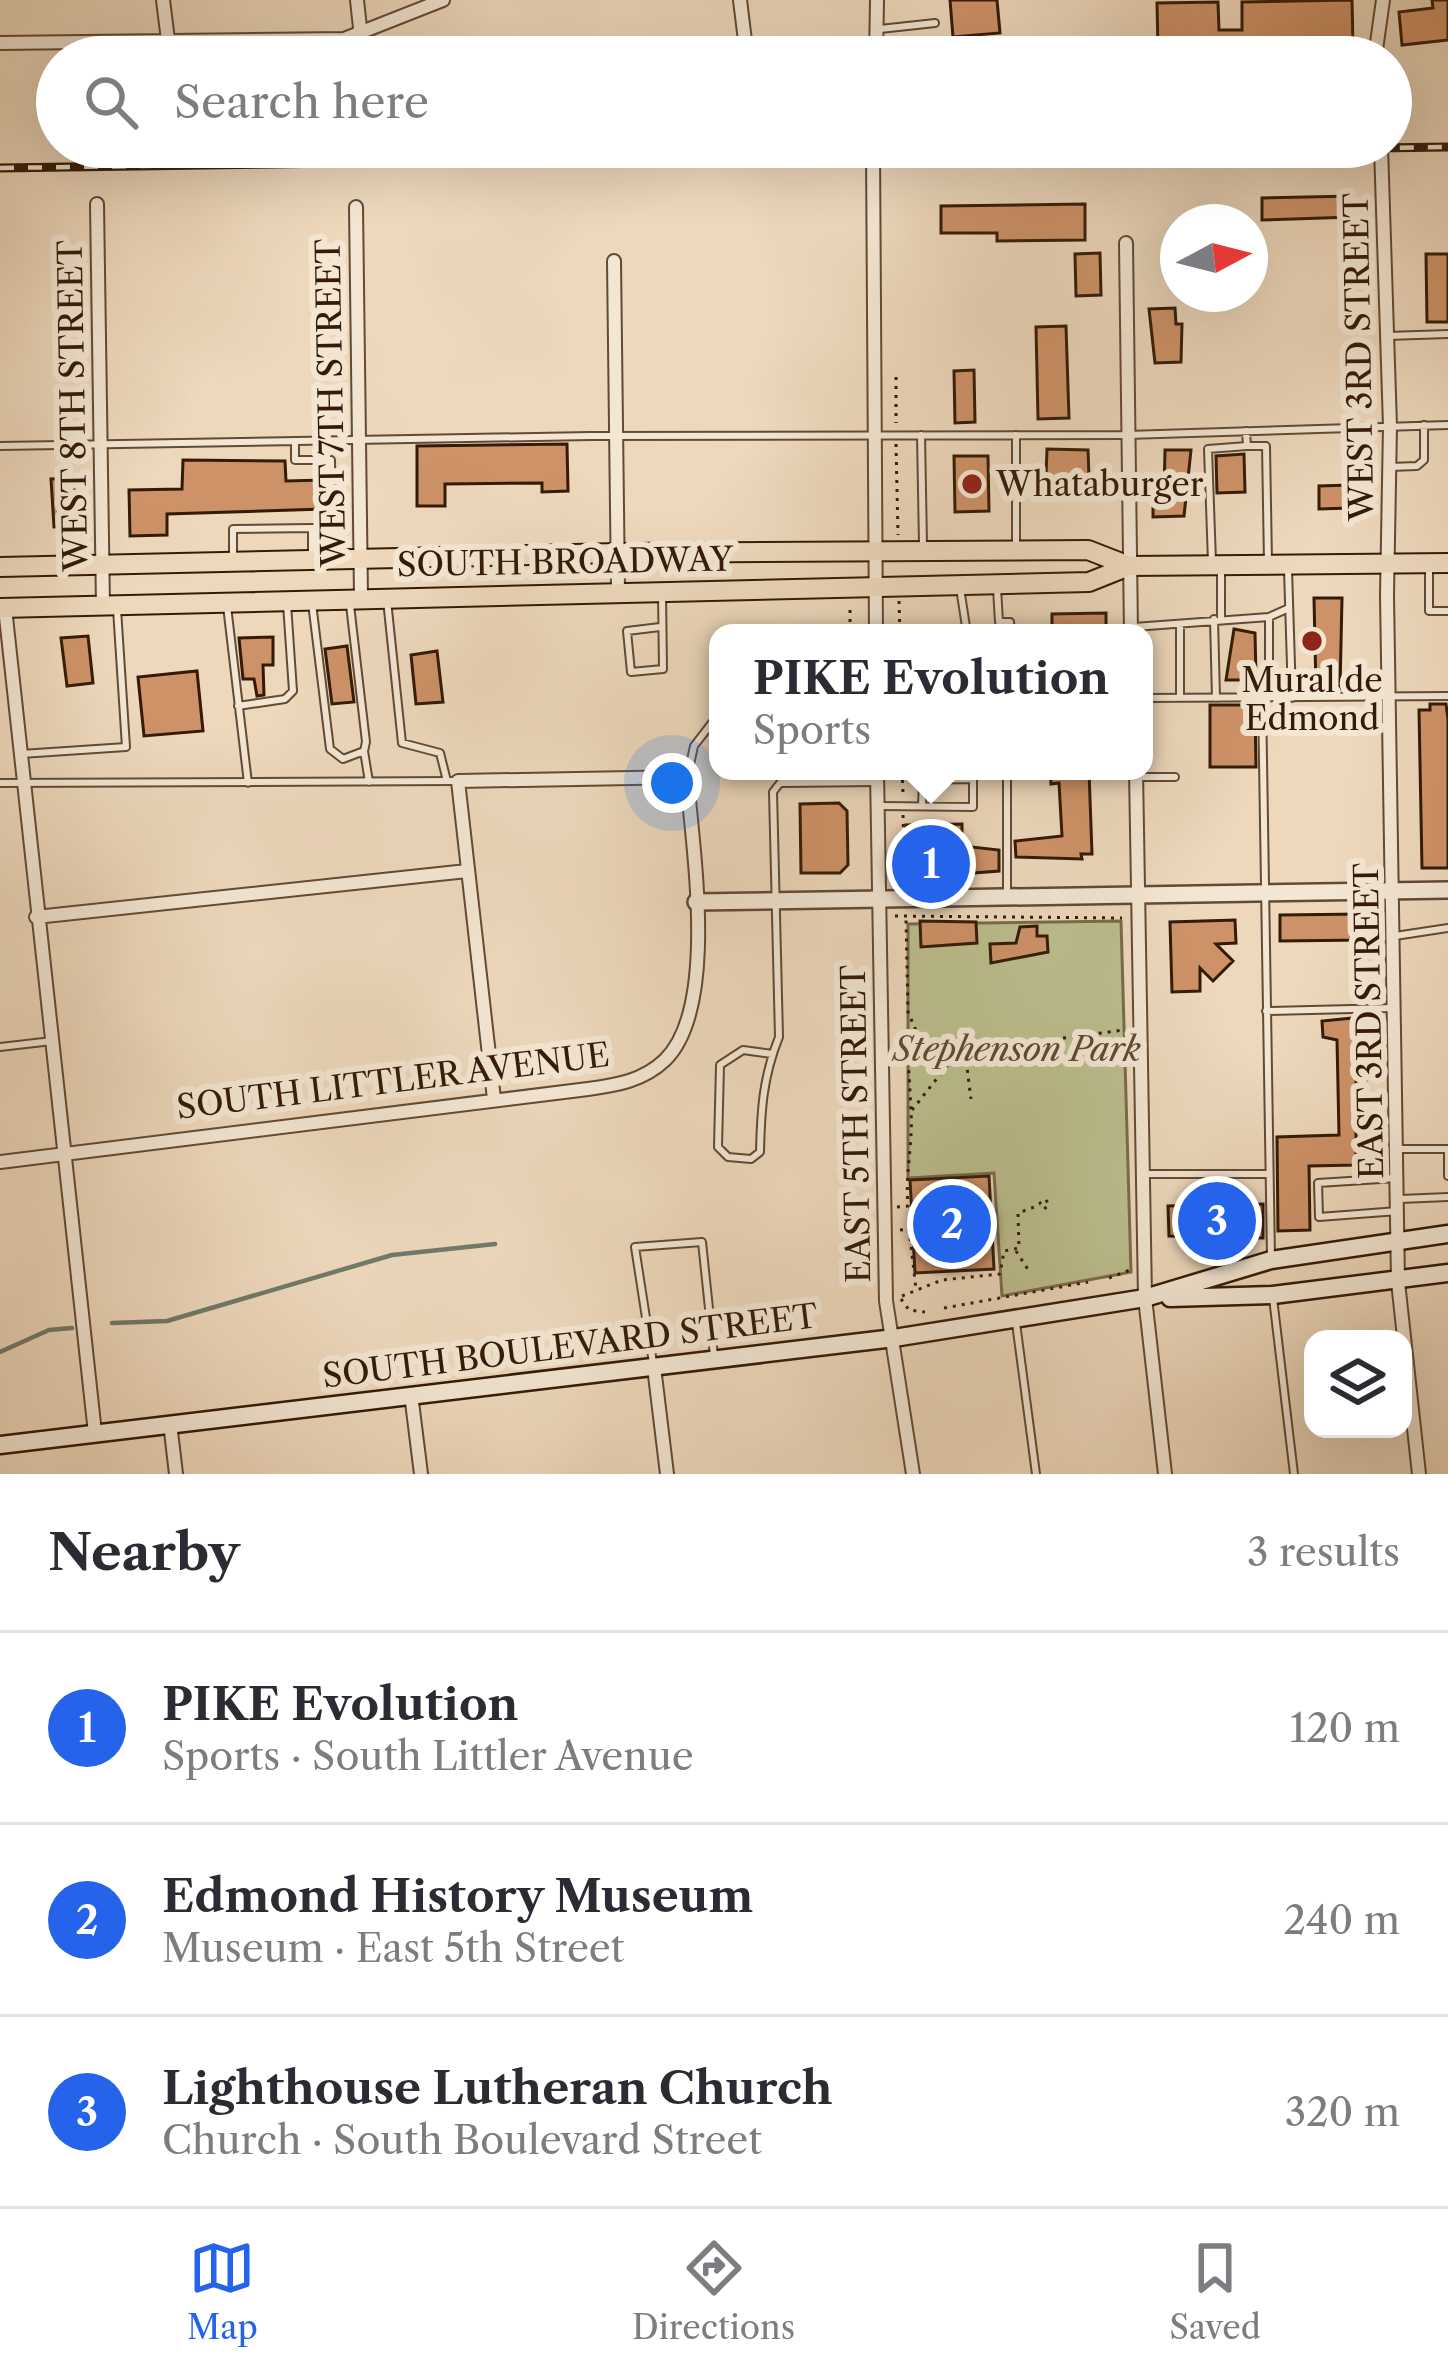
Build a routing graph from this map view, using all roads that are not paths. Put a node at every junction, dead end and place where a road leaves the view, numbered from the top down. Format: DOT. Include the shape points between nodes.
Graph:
graph roads {
  1 [pos="163,0"];
  2 [pos="357,0"];
  3 [pos="442,0"];
  4 [pos="740,0"];
  5 [pos="877,0"];
  6 [pos="1383,0"];
  7 [pos="935,23"];
  8 [pos="876,29"];
  9 [pos="168,36"];
  10 [pos="361,36"];
  11 [pos="363,36"];
  12 [pos="745,36"];
  13 [pos="876,36"];
  14 [pos="1378,36"];
  15 [pos="36,42"];
  16 [pos="0,43"];
  17 [pos="873,168"];
  18 [pos="1382,168"];
  19 [pos="97,204"];
  20 [pos="356,207"];
  21 [pos="1126,243"];
  22 [pos="614,261"];
  23 [pos="1448,334"];
  24 [pos="1387,336"];
  25 [pos="1448,424"];
  26 [pos="1424,425"];
  27 [pos="1390,426"];
  28 [pos="1246,430"];
  29 [pos="873,435"];
  30 [pos="921,435"];
  31 [pos="1016,435"];
  32 [pos="1127,435"];
  33 [pos="615,436"];
  34 [pos="331,440"];
  35 [pos="357,440"];
  36 [pos="295,441"];
  37 [pos="99,444"];
  38 [pos="0,446"];
  39 [pos="1247,446"];
  40 [pos="331,460"];
  41 [pos="1390,467"];
  42 [pos="313,528"];
  43 [pos="1016,550"];
  44 [pos="874,551"];
  45 [pos="923,551"];
  46 [pos="617,553"];
  47 [pos="359,562"];
  48 [pos="313,563"];
  49 [pos="1438,564"];
  50 [pos="233,565"];
  51 [pos="1389,565"];
  52 [pos="1130,566"];
  53 [pos="1216,566"];
  54 [pos="1278,566"];
  55 [pos="0,567"];
  56 [pos="102,567"];
  57 [pos="997,584"];
  58 [pos="960,585"];
  59 [pos="876,586"];
  60 [pos="662,589"];
  61 [pos="618,590"];
  62 [pos="387,597"];
  63 [pos="355,598"];
  64 [pos="311,599"];
  65 [pos="286,600"];
  66 [pos="226,602"];
  67 [pos="110,606"];
  68 [pos="3,608"];
  69 [pos="1289,608"];
  70 [pos="1448,610"];
  71 [pos="1269,617"];
  72 [pos="1218,618"];
  73 [pos="876,624"];
  74 [pos="962,624"];
  75 [pos="1010,624"];
  76 [pos="1131,624"];
  77 [pos="1180,626"];
  78 [pos="660,627"];
  79 [pos="1153,628"];
  80 [pos="1448,696"];
  81 [pos="1389,697"];
  82 [pos="1153,698"];
  83 [pos="1180,698"];
  84 [pos="1216,698"];
  85 [pos="1266,698"];
  86 [pos="1292,698"];
  87 [pos="238,706"];
  88 [pos="16,710"];
  89 [pos="0,714"];
  90 [pos="709,727"];
  91 [pos="364,751"];
  92 [pos="21,754"];
  93 [pos="1153,775"];
  94 [pos="687,777"];
  95 [pos="1175,777"];
  96 [pos="822,780"];
  97 [pos="877,780"];
  98 [pos="923,780"];
  99 [pos="973,780"];
  100 [pos="1007,780"];
  101 [pos="1136,780"];
  102 [pos="453,781"];
  103 [pos="23,782"];
  104 [pos="369,782"];
  105 [pos="0,783"];
  106 [pos="248,784"];
  107 [pos="877,806"];
  108 [pos="922,806"];
  109 [pos="467,871"];
  110 [pos="1448,890"];
  111 [pos="1394,891"];
  112 [pos="1007,896"];
  113 [pos="1138,896"];
  114 [pos="1263,896"];
  115 [pos="878,900"];
  116 [pos="779,901"];
  117 [pos="696,902"];
  118 [pos="37,917"];
  119 [pos="1448,928"];
  120 [pos="1395,936"];
  121 [pos="1396,1008"];
  122 [pos="1266,1011"];
  123 [pos="52,1041"];
  124 [pos="0,1047"];
  125 [pos="772,1054"];
  126 [pos="494,1099"];
  127 [pos="1399,1149"];
  128 [pos="64,1154"];
  129 [pos="0,1162"];
  130 [pos="1142,1174"];
  131 [pos="1269,1174"];
  132 [pos="1448,1176"];
  133 [pos="1400,1178"];
  134 [pos="1448,1197"];
  135 [pos="1400,1205"];
  136 [pos="1448,1234"];
  137 [pos="1401,1241"];
  138 [pos="1271,1260"];
  139 [pos="1448,1273"];
  140 [pos="1398,1282"];
  141 [pos="1273,1295"];
  142 [pos="1145,1298"];
  143 [pos="1016,1319"];
  144 [pos="894,1338"];
  145 [pos="715,1360"];
  146 [pos="654,1366"];
  147 [pos="411,1394"];
  148 [pos="170,1423"];
  149 [pos="94,1433"];
  150 [pos="0,1444"];
  151 [pos="176,1474"];
  152 [pos="421,1474"];
  153 [pos="667,1474"];
  154 [pos="913,1474"];
  155 [pos="1036,1474"];
  156 [pos="1165,1474"];
  157 [pos="1294,1474"];
  158 [pos="1419,1474"];
  1 -- 9 [label="street"];
  2 -- 10 [label="street"];
  3 -- 11 [label="street"];
  4 -- 12 [label="street"];
  5 -- 8 [label="street"];
  6 -- 14 [label="street"];
  7 -- 8 [label="lane"];
  8 -- 13 [label="street"];
  15 -- 16 [label="street"];
  17 -- 29 [label="street"];
  18 -- 24 [label="street, WEST 3RD STREET"];
  19 -- 37 [label="street, WEST 8TH STREET"];
  20 -- 35 [label="street, WEST 7TH STREET"];
  21 -- 32 [label="street"];
  22 -- 33 [label="street"];
  23 -- 24 [label="lane"];
  24 -- 27 [label="street, WEST 3RD STREET"];
  25 -- 26 [label="lane"];
  26 -- 27 [label="lane"];
  26 -- 41 [label="lane" via="1424,460"];
  27 -- 28 [label="lane"];
  27 -- 41 [label="street, WEST 3RD STREET"];
  28 -- 32 [label="lane"];
  28 -- 39 [label="lane"];
  29 -- 30 [label="lane"];
  29 -- 33 [label="lane"];
  29 -- 44 [label="street"];
  30 -- 31 [label="lane"];
  30 -- 45 [label="lane"];
  31 -- 32 [label="lane"];
  31 -- 43 [label="lane"];
  32 -- 52 [label="street"];
  33 -- 35 [label="lane"];
  33 -- 46 [label="street"];
  34 -- 35 [label="lane"];
  34 -- 36 [label="lane"];
  34 -- 40 [label="lane"];
  35 -- 47 [label="street, WEST 7TH STREET"];
  36 -- 37 [label="lane"];
  36 -- 40 [label="lane" via="295,460"];
  37 -- 38 [label="lane"];
  37 -- 56 [label="street, WEST 8TH STREET"];
  39 -- 53 [label="lane" via="1208,449"];
  39 -- 54 [label="lane" via="1266,446"];
  40 -- 42 [label="lane" via="332,528"];
  41 -- 51 [label="street, WEST 3RD STREET"];
  42 -- 48 [label="lane"];
  42 -- 50 [label="lane" via="233,529"];
  43 -- 45 [label="main road, SOUTH BROADWAY"];
  43 -- 52 [label="main road, SOUTH BROADWAY" via="1088,550"];
  44 -- 45 [label="main road, SOUTH BROADWAY"];
  44 -- 46 [label="main road, SOUTH BROADWAY"];
  44 -- 59 [label="street"];
  46 -- 47 [label="main road, SOUTH BROADWAY"];
  46 -- 61 [label="street"];
  47 -- 48 [label="main road, SOUTH BROADWAY"];
  47 -- 63 [label="street, WEST 7TH STREET"];
  48 -- 50 [label="main road, SOUTH BROADWAY"];
  49 -- 51 [label="main road, SOUTH BROADWAY"];
  49 -- 70 [label="lane" via="1429,611"];
  50 -- 56 [label="main road, SOUTH BROADWAY"];
  51 -- 54 [label="main road, SOUTH BROADWAY"];
  51 -- 81 [label="street, EAST 3RD STREET"];
  52 -- 53 [label="main road, SOUTH BROADWAY"];
  52 -- 57 [label="main road, SOUTH BROADWAY" via="1090,582"];
  52 -- 76 [label="street"];
  53 -- 54 [label="main road, SOUTH BROADWAY"];
  53 -- 72 [label="lane"];
  54 -- 69 [label="lane"];
  55 -- 56 [label="main road, SOUTH BROADWAY"];
  56 -- 67 [label="street, WEST 8TH STREET"];
  57 -- 58 [label="main road, SOUTH BROADWAY"];
  57 -- 75 [label="lane" via="999,622"];
  58 -- 59 [label="main road, SOUTH BROADWAY"];
  58 -- 74 [label="lane"];
  59 -- 60 [label="main road, SOUTH BROADWAY"];
  59 -- 73 [label="street"];
  60 -- 61 [label="main road, SOUTH BROADWAY"];
  60 -- 78 [label="lane"];
  61 -- 62 [label="main road, SOUTH BROADWAY"];
  62 -- 63 [label="main road, SOUTH BROADWAY"];
  62 -- 102 [label="lane" via="402,743 440,753"];
  63 -- 64 [label="main road, SOUTH BROADWAY"];
  63 -- 91 [label="lane"];
  64 -- 65 [label="main road, SOUTH BROADWAY"];
  64 -- 91 [label="lane" via="330,749 343,759"];
  65 -- 66 [label="main road, SOUTH BROADWAY"];
  65 -- 87 [label="lane" via="293,691"];
  66 -- 67 [label="main road, SOUTH BROADWAY"];
  66 -- 87 [label="lane"];
  67 -- 68 [label="main road, SOUTH BROADWAY"];
  67 -- 92 [label="lane" via="126,747"];
  68 -- 88 [label="street"];
  69 -- 71 [label="lane"];
  69 -- 86 [label="lane"];
  71 -- 72 [label="lane"];
  71 -- 85 [label="lane"];
  72 -- 77 [label="lane"];
  72 -- 84 [label="lane"];
  77 -- 79 [label="lane"];
  77 -- 83 [label="lane"];
  78 -- 78 [label="lane" via="663,669 631,672 627,632"];
  80 -- 81 [label="lane"];
  81 -- 86 [label="lane"];
  81 -- 111 [label="street, EAST 3RD STREET"];
  82 -- 83 [label="lane"];
  83 -- 84 [label="lane"];
  84 -- 85 [label="lane"];
  85 -- 86 [label="lane"];
  85 -- 114 [label="lane"];
  87 -- 106 [label="lane"];
  88 -- 89 [label="lane"];
  88 -- 92 [label="street"];
  90 -- 94 [label="lane"];
  91 -- 104 [label="lane"];
  92 -- 103 [label="street"];
  93 -- 95 [label="lane"];
  94 -- 102 [label="street"];
  94 -- 117 [label="street, SOUTH LITTLER AVENUE"];
  96 -- 116 [label="lane" via="781,783 773,792"];
  97 -- 107 [label="street, EAST 5TH STREET"];
  98 -- 108 [label="lane"];
  99 -- 108 [label="lane" via="973,807"];
  100 -- 112 [label="lane"];
  101 -- 113 [label="street"];
  102 -- 104 [label="lane"];
  102 -- 109 [label="street"];
  103 -- 105 [label="lane"];
  103 -- 106 [label="lane"];
  103 -- 118 [label="street"];
  104 -- 106 [label="lane"];
  107 -- 108 [label="lane"];
  107 -- 115 [label="street, EAST 5TH STREET"];
  109 -- 118 [label="street"];
  109 -- 126 [label="street"];
  110 -- 111 [label="street"];
  111 -- 114 [label="street"];
  111 -- 120 [label="street, EAST 3RD STREET"];
  112 -- 113 [label="street"];
  112 -- 115 [label="street"];
  113 -- 114 [label="street"];
  113 -- 130 [label="street"];
  114 -- 122 [label="lane"];
  115 -- 116 [label="street"];
  115 -- 144 [label="street, EAST 5TH STREET" via="884,1249"];
  116 -- 117 [label="street"];
  116 -- 125 [label="lane" via="779,1037"];
  117 -- 126 [label="street, SOUTH LITTLER AVENUE" via="695,977 669,1056 621,1084"];
  118 -- 123 [label="street"];
  119 -- 120 [label="lane"];
  120 -- 121 [label="street, EAST 3RD STREET"];
  121 -- 122 [label="lane"];
  121 -- 127 [label="street, EAST 3RD STREET"];
  122 -- 131 [label="lane"];
  123 -- 124 [label="lane"];
  123 -- 128 [label="street"];
  125 -- 125 [label="lane" via="762,1078 760,1152 728,1156 718,1147 719,1065 743,1050"];
  126 -- 128 [label="street, SOUTH LITTLER AVENUE"];
  127 -- 132 [label="lane" via="1448,1149"];
  127 -- 133 [label="street, EAST 3RD STREET"];
  128 -- 129 [label="street, SOUTH LITTLER AVENUE"];
  128 -- 149 [label="street"];
  130 -- 131 [label="lane"];
  130 -- 142 [label="street"];
  131 -- 138 [label="lane"];
  133 -- 135 [label="street, EAST 3RD STREET"];
  133 -- 135 [label="lane" via="1318,1184 1319,1217"];
  134 -- 135 [label="lane"];
  135 -- 137 [label="street, EAST 3RD STREET"];
  136 -- 137 [label="main road, SOUTH BOULEVARD STREET"];
  137 -- 138 [label="main road, SOUTH BOULEVARD STREET"];
  137 -- 140 [label="street, EAST 3RD STREET"];
  138 -- 142 [label="main road, SOUTH BOULEVARD STREET"];
  139 -- 140 [label="main road, SOUTH BOULEVARD STREET"];
  140 -- 141 [label="main road, SOUTH BOULEVARD STREET"];
  140 -- 158 [label="street, EAST 3RD STREET"];
  141 -- 142 [label="main road, SOUTH BOULEVARD STREET"];
  141 -- 157 [label="lane"];
  142 -- 143 [label="main road, SOUTH BOULEVARD STREET"];
  142 -- 156 [label="street"];
  143 -- 144 [label="main road, SOUTH BOULEVARD STREET"];
  143 -- 155 [label="lane"];
  144 -- 145 [label="main road, SOUTH BOULEVARD STREET"];
  144 -- 154 [label="street, EAST 5TH STREET"];
  145 -- 146 [label="main road, SOUTH BOULEVARD STREET"];
  145 -- 146 [label="lane" via="702,1242 635,1247"];
  146 -- 147 [label="main road, SOUTH BOULEVARD STREET"];
  146 -- 153 [label="street"];
  147 -- 148 [label="main road, SOUTH BOULEVARD STREET"];
  147 -- 152 [label="street"];
  148 -- 149 [label="main road, SOUTH BOULEVARD STREET"];
  148 -- 151 [label="street"];
  149 -- 150 [label="main road, SOUTH BOULEVARD STREET"];
}
